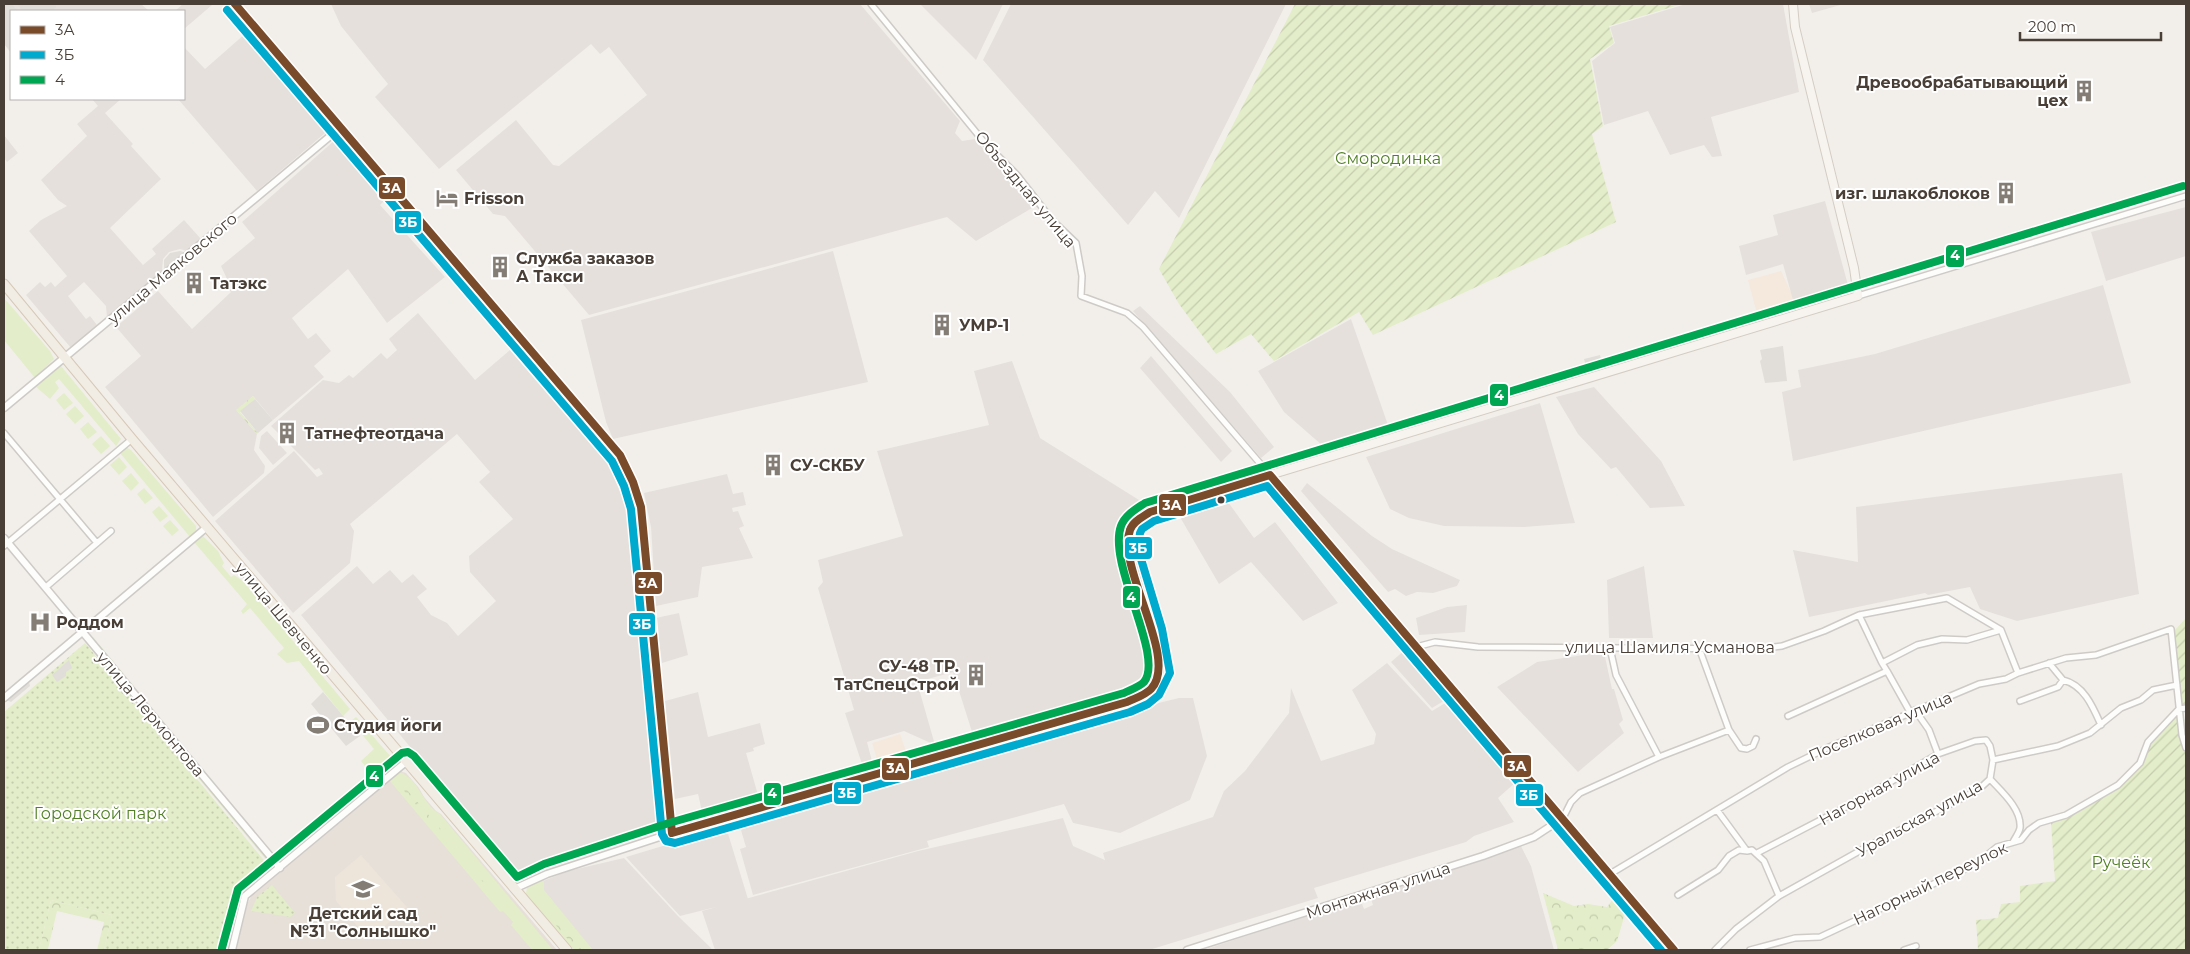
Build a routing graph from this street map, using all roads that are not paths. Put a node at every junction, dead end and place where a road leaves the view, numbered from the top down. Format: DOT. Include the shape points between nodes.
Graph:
graph roads {
  1 [pos="235,4"];
  2 [pos="871,4"];
  3 [pos="1793,4"];
  4 [pos="340,128"];
  5 [pos="2186,196"];
  6 [pos="4,284"];
  7 [pos="1858,296"];
  8 [pos="65,358"];
  9 [pos="4,408"];
  10 [pos="4,433"];
  11 [pos="132,439"];
  12 [pos="1270,475"];
  13 [pos="59,498"];
  14 [pos="207,527"];
  15 [pos="111,531"];
  16 [pos="5,542"];
  17 [pos="97,543"];
  18 [pos="46,586"];
  19 [pos="1859,614"];
  20 [pos="2001,630"];
  21 [pos="82,631"];
  22 [pos="1416,647"];
  23 [pos="1610,648"];
  24 [pos="1698,648"];
  25 [pos="1882,663"];
  26 [pos="2049,663"];
  27 [pos="1887,671"];
  28 [pos="2018,673"];
  29 [pos="2063,680"];
  30 [pos="2177,685"];
  31 [pos="4,698"];
  32 [pos="2020,701"];
  33 [pos="2186,708"];
  34 [pos="2179,709"];
  35 [pos="1912,711"];
  36 [pos="1788,716"];
  37 [pos="2101,726"];
  38 [pos="1729,730"];
  39 [pos="1756,738"];
  40 [pos="2186,748"];
  41 [pos="1938,754"];
  42 [pos="1659,757"];
  43 [pos="1993,760"];
  44 [pos="406,762"];
  45 [pos="1990,779"];
  46 [pos="1717,810"];
  47 [pos="1563,818"];
  48 [pos="672,833"];
  49 [pos="2013,842"];
  50 [pos="1747,850"];
  51 [pos="1757,853"];
  52 [pos="280,868"];
  53 [pos="1610,874"];
  54 [pos="514,889"];
  55 [pos="1678,895"];
  56 [pos="1779,896"];
  57 [pos="1916,946"];
  58 [pos="232,950"];
  59 [pos="567,950"];
  60 [pos="1187,950"];
  61 [pos="1674,950"];
  62 [pos="1715,950"];
  63 [pos="1750,950"];
  64 [pos="1904,950"];
  1 -- 4 [label="street"];
  2 -- 12 [label="street, Объездная улица" via="984,142 1018,175 1052,220 1076,243 1082,276 1081,296 1127,313 1143,327"];
  3 -- 7 [label="main road" via="1795,27"];
  4 -- 8 [label="street, улица Маяковского"];
  4 -- 48 [label="street" via="620,456 633,482 641,507"];
  5 -- 7 [label="street"];
  6 -- 8 [label="main road, улица Шевченко"];
  7 -- 12 [label="main road"];
  8 -- 9 [label="street, улица Маяковского"];
  8 -- 11 [label="main road, улица Шевченко"];
  10 -- 13 [label="street"];
  11 -- 13 [label="street"];
  11 -- 14 [label="main road, улица Шевченко"];
  12 -- 22 [label="main road"];
  12 -- 48 [label="street" via="1150,512 1135,522 1130,530 1128,550 1160,670 1152,688 1143,696"];
  13 -- 16 [label="street"];
  13 -- 17 [label="street"];
  14 -- 21 [label="street"];
  14 -- 44 [label="main road, улица Шевченко"];
  15 -- 17 [label="street"];
  16 -- 18 [label="street, улица Лермонтова"];
  17 -- 18 [label="street"];
  18 -- 21 [label="street, улица Лермонтова"];
  19 -- 20 [label="street, улица Шамиля Усманова" via="1946,598"];
  19 -- 24 [label="street, улица Шамиля Усманова" via="1782,646"];
  19 -- 25 [label="street"];
  20 -- 25 [label="street" via="1967,640 1942,639 1916,646"];
  20 -- 28 [label="street"];
  21 -- 31 [label="street"];
  21 -- 52 [label="street, улица Лермонтова"];
  22 -- 23 [label="street, улица Шамиля Усманова" via="1435,642 1478,647"];
  22 -- 47 [label="main road"];
  23 -- 24 [label="street, улица Шамиля Усманова"];
  23 -- 42 [label="street" via="1616,674"];
  24 -- 38 [label="street"];
  25 -- 27 [label="street"];
  26 -- 28 [label="street, Поселковая улица"];
  26 -- 29 [label="street"];
  26 -- 30 [label="street, Поселковая улица" via="2096,655 2170,629"];
  27 -- 35 [label="street"];
  27 -- 36 [label="street"];
  28 -- 35 [label="street, Поселковая улица"];
  29 -- 32 [label="street" via="2058,686"];
  29 -- 37 [label="street" via="2074,682 2084,694"];
  30 -- 34 [label="street"];
  30 -- 37 [label="street, Уральская улица" via="2153,690 2141,700 2121,708"];
  33 -- 34 [label="street"];
  34 -- 40 [label="street"];
  34 -- 49 [label="street, Нагорный переулок" via="2148,742 2140,763 2118,785 2066,815 2039,823 2021,840"];
  35 -- 41 [label="street" via="1929,730"];
  35 -- 46 [label="street, Поселковая улица" via="1788,767"];
  37 -- 43 [label="street, Уральская улица" via="2058,746"];
  38 -- 39 [label="street" via="1741,748 1747,750"];
  38 -- 42 [label="street"];
  41 -- 43 [label="street, Нагорная улица" via="1986,740"];
  41 -- 51 [label="street, Нагорная улица" via="1863,798"];
  42 -- 47 [label="street" via="1580,793"];
  43 -- 45 [label="street, Уральская улица"];
  44 -- 52 [label="street"];
  44 -- 54 [label="main road, улица Шевченко"];
  45 -- 49 [label="street" via="2011,803 2018,819 2020,829"];
  45 -- 56 [label="street, Уральская улица" via="1978,790"];
  46 -- 50 [label="street"];
  46 -- 53 [label="street, Поселковая улица"];
  47 -- 53 [label="main road"];
  47 -- 60 [label="street, Монтажная улица" via="1534,837 1483,856"];
  48 -- 54 [label="street" via="549,873"];
  49 -- 63 [label="street, Нагорный переулок" via="1998,847 1976,864 1820,937 1795,938"];
  50 -- 51 [label="street"];
  50 -- 55 [label="street" via="1739,850 1729,856 1718,870"];
  51 -- 56 [label="street" via="1764,861"];
  52 -- 58 [label="street" via="245,896"];
  53 -- 61 [label="main road"];
  54 -- 59 [label="main road, улица Шевченко"];
  56 -- 62 [label="street, Уральская улица"];
  57 -- 64 [label="street"];
}
